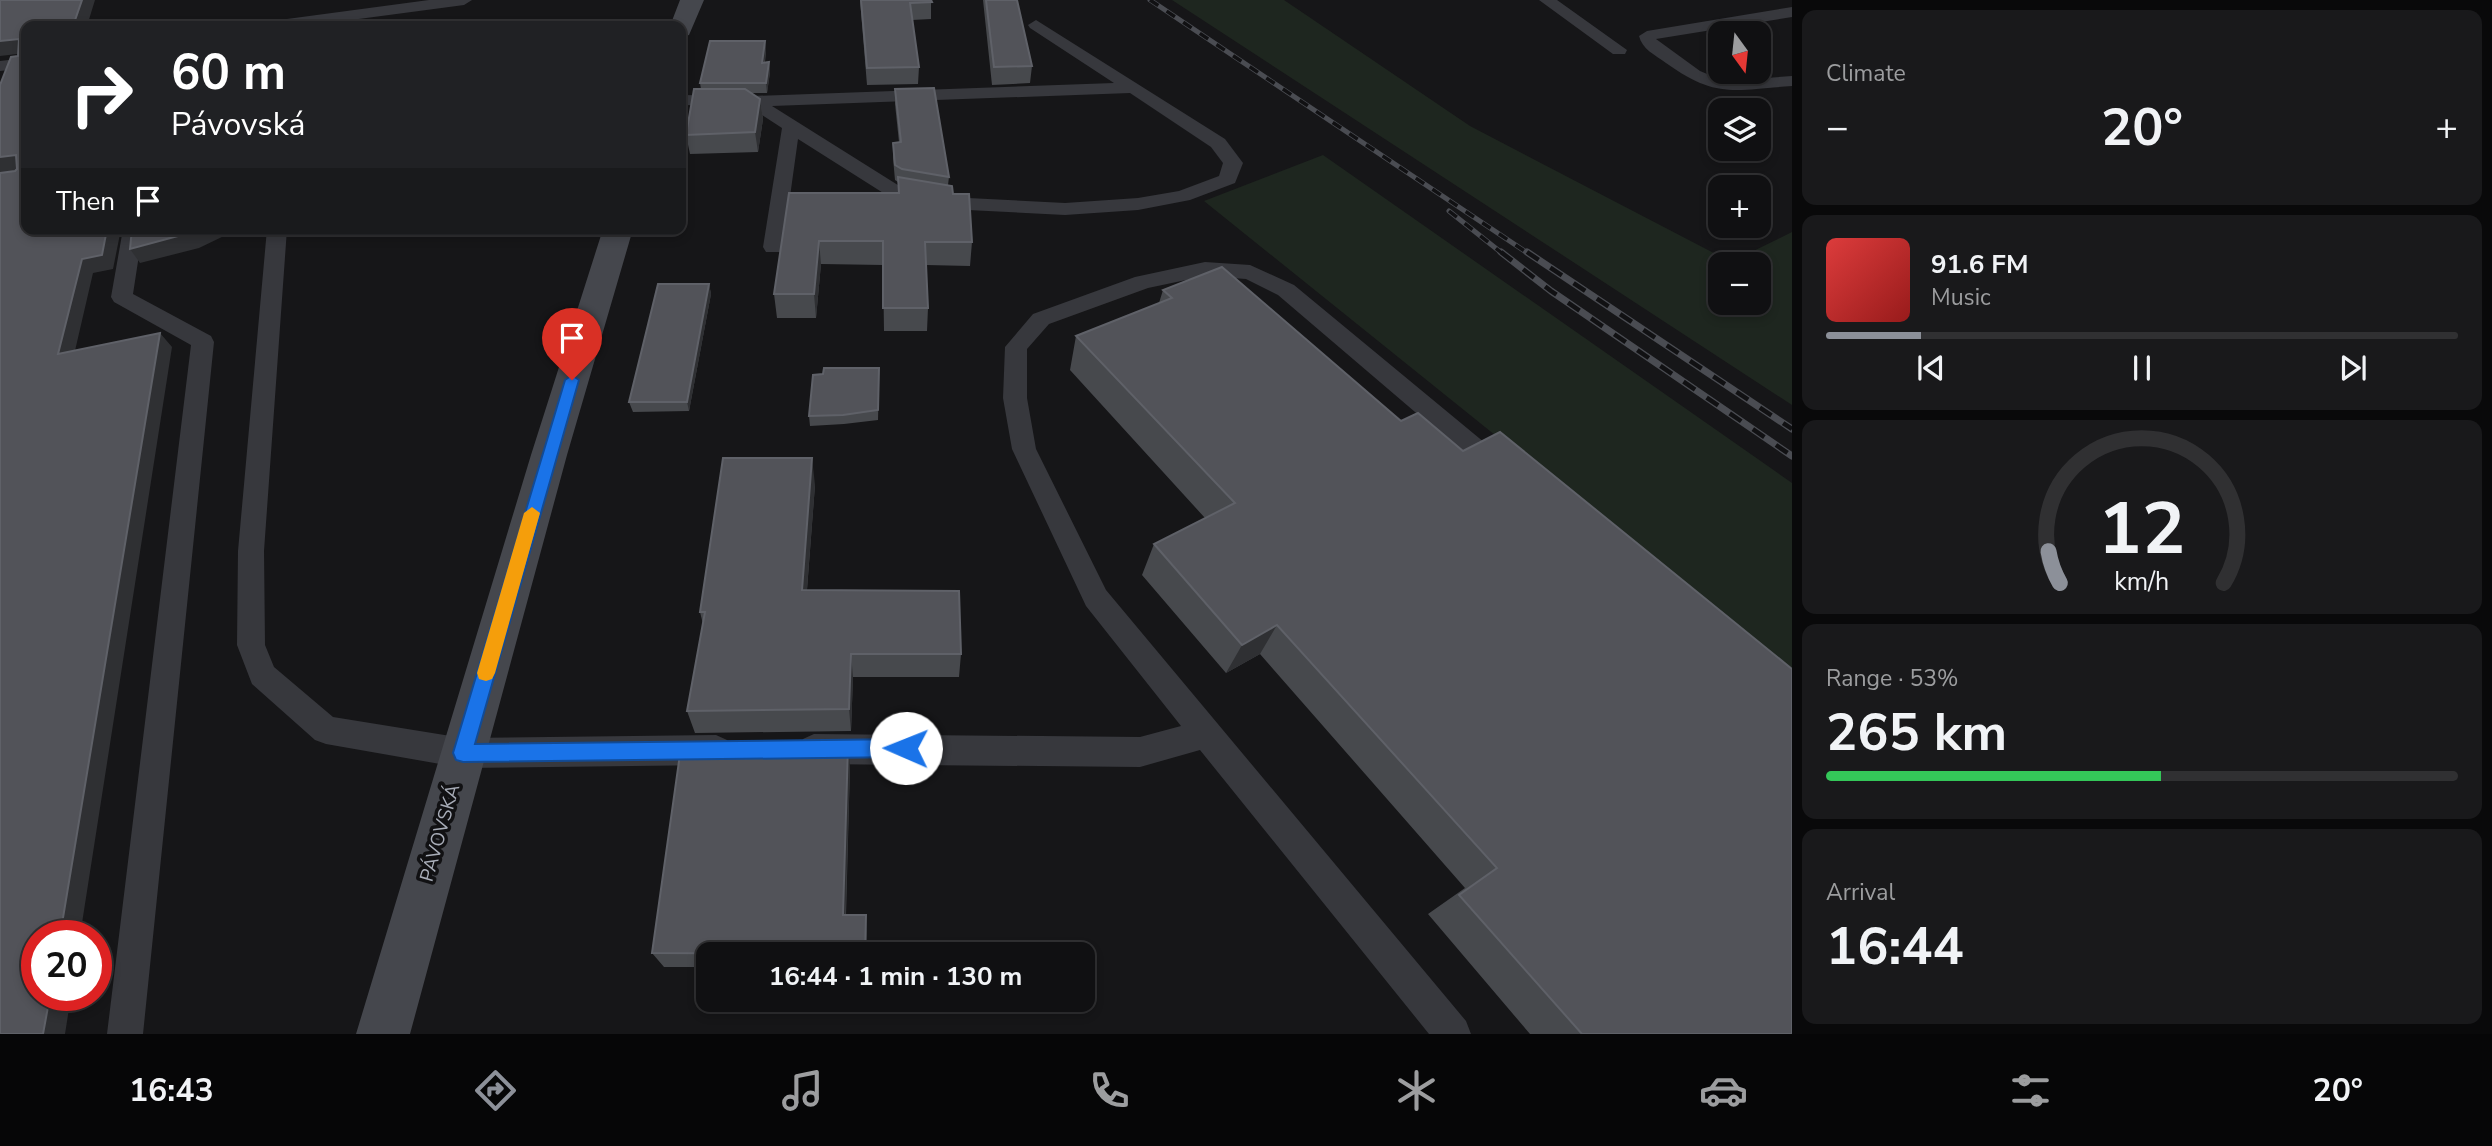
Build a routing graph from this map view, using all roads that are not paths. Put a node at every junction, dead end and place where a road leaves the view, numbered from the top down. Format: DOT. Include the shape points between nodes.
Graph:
graph roads {
  1 [pos="464,0"];
  2 [pos="692,0"];
  3 [pos="1547,0"];
  4 [pos="1792,12"];
  5 [pos="309,21"];
  6 [pos="684,21"];
  7 [pos="1036,25"];
  8 [pos="1619,50"];
  9 [pos="21,64"];
  10 [pos="0,66"];
  11 [pos="1792,81"];
  12 [pos="1134,88"];
  13 [pos="686,100"];
  14 [pos="752,101"];
  15 [pos="791,126"];
  16 [pos="132,235"];
  17 [pos="277,235"];
  18 [pos="616,235"];
  19 [pos="773,247"];
  20 [pos="1517,483"];
  21 [pos="1206,734"];
  22 [pos="783,749"];
  23 [pos="742,750"];
  24 [pos="463,753"];
  25 [pos="125,1034"];
  26 [pos="383,1034"];
  27 [pos="1453,1034"];
  1 -- 5 [label="lane"];
  2 -- 6 [label="street"];
  3 -- 8 [label="lane"];
  4 -- 11 [label="lane" via="1647,36 1649,43 1694,75 1722,86"];
  7 -- 12 [label="lane"];
  9 -- 10 [label="lane"];
  12 -- 14 [label="lane"];
  12 -- 15 [label="lane" via="1218,143 1233,163 1228,179 1182,196 1138,204 1065,209 968,204 895,191"];
  13 -- 14 [label="lane"];
  14 -- 15 [label="lane"];
  15 -- 19 [label="lane"];
  16 -- 25 [label="lane" via="122,297 203,342"];
  17 -- 24 [label="lane" via="251,551 251,645 262,675 326,730"];
  18 -- 24 [label="street, PÁVOVSKÁ"];
  20 -- 21 [label="lane" via="1286,290 1251,272 1205,269 1143,282 1041,319 1016,347 1015,398 1024,449 1096,598"];
  21 -- 22 [label="lane" via="1140,752"];
  21 -- 27 [label="lane"];
  23 -- 24 [label="lane"];
  24 -- 26 [label="street, PÁVOVSKÁ"];
}
